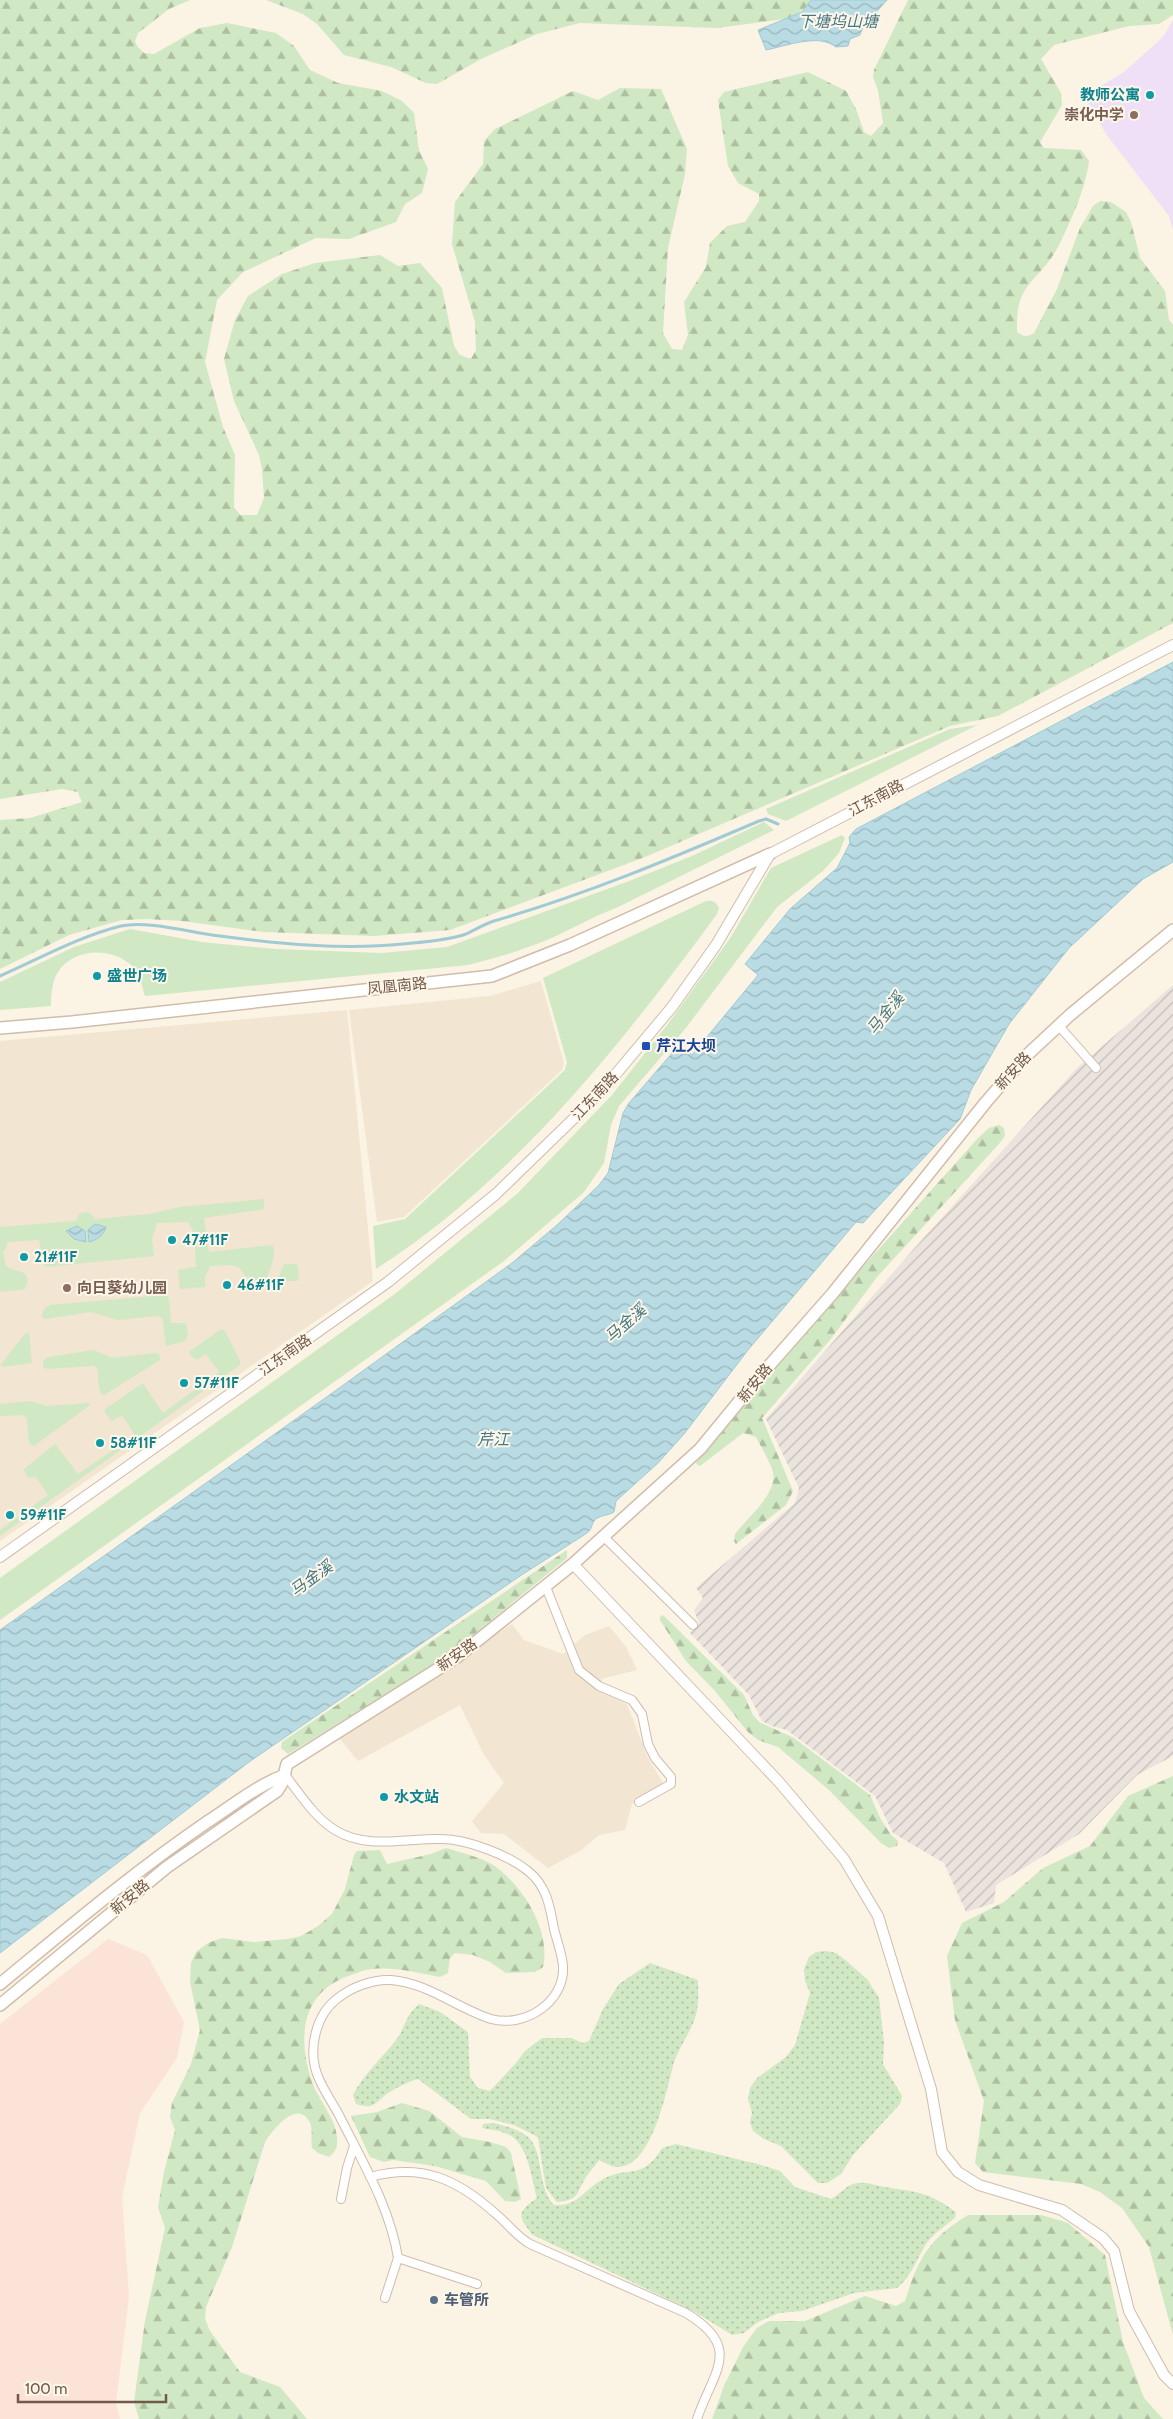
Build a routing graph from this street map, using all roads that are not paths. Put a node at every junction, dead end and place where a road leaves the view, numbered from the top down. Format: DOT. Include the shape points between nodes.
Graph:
graph roads {
  1 [pos="1173,645"];
  2 [pos="770,854"];
  3 [pos="1173,930"];
  4 [pos="1059,1026"];
  5 [pos="0,1028"];
  6 [pos="1096,1068"];
  7 [pos="604,1537"];
  8 [pos="0,1557"];
  9 [pos="574,1564"];
  10 [pos="546,1587"];
  11 [pos="693,1625"];
  12 [pos="285,1775"];
  13 [pos="639,1802"];
  14 [pos="0,1984"];
  15 [pos="0,2005"];
  16 [pos="354,2146"];
  17 [pos="370,2177"];
  18 [pos="341,2199"];
  19 [pos="398,2258"];
  20 [pos="477,2284"];
  21 [pos="385,2298"];
  22 [pos="1173,2384"];
  23 [pos="697,2419"];
  1 -- 2 [label="street, 江东南路"];
  2 -- 5 [label="main road, 凤凰南路" via="570,945 492,976"];
  2 -- 8 [label="street, 江东南路" via="716,945 672,1007 600,1093 496,1194 388,1282"];
  3 -- 4 [label="main road, 新安路"];
  4 -- 6 [label="street"];
  4 -- 7 [label="main road, 新安路" via="1026,1056 986,1102 833,1293 700,1449"];
  7 -- 9 [label="main road, 新安路"];
  7 -- 11 [label="street"];
  9 -- 10 [label="main road, 新安路"];
  9 -- 22 [label="street" via="779,1782 844,1859 878,1916 931,2089 942,2152 958,2172 979,2185 1062,2210 1103,2238 1114,2251 1129,2311 1164,2375"];
  10 -- 12 [label="main road, 新安路" via="457,1657 287,1764"];
  10 -- 13 [label="street" via="579,1670 599,1686 632,1700 642,1714 648,1744 655,1758 671,1777 671,1784 666,1789"];
  12 -- 14 [label="main road, 新安路" via="245,1796 171,1847"];
  12 -- 15 [label="main road, 新安路" via="277,1791 167,1867"];
  12 -- 16 [label="street" via="322,1821 355,1840 444,1839 490,1850 528,1871 548,1896 563,1967 559,1986 550,2002 540,2011 513,2021 479,2015 418,1986 389,1980 363,1985 332,2002 318,2020 313,2046 316,2073"];
  16 -- 17 [label="street"];
  16 -- 18 [label="street"];
  17 -- 19 [label="street" via="385,2208"];
  17 -- 23 [label="street" via="388,2172 417,2173 459,2185 530,2244 701,2322 718,2343 721,2360"];
  19 -- 20 [label="street"];
  19 -- 21 [label="street"];
}
